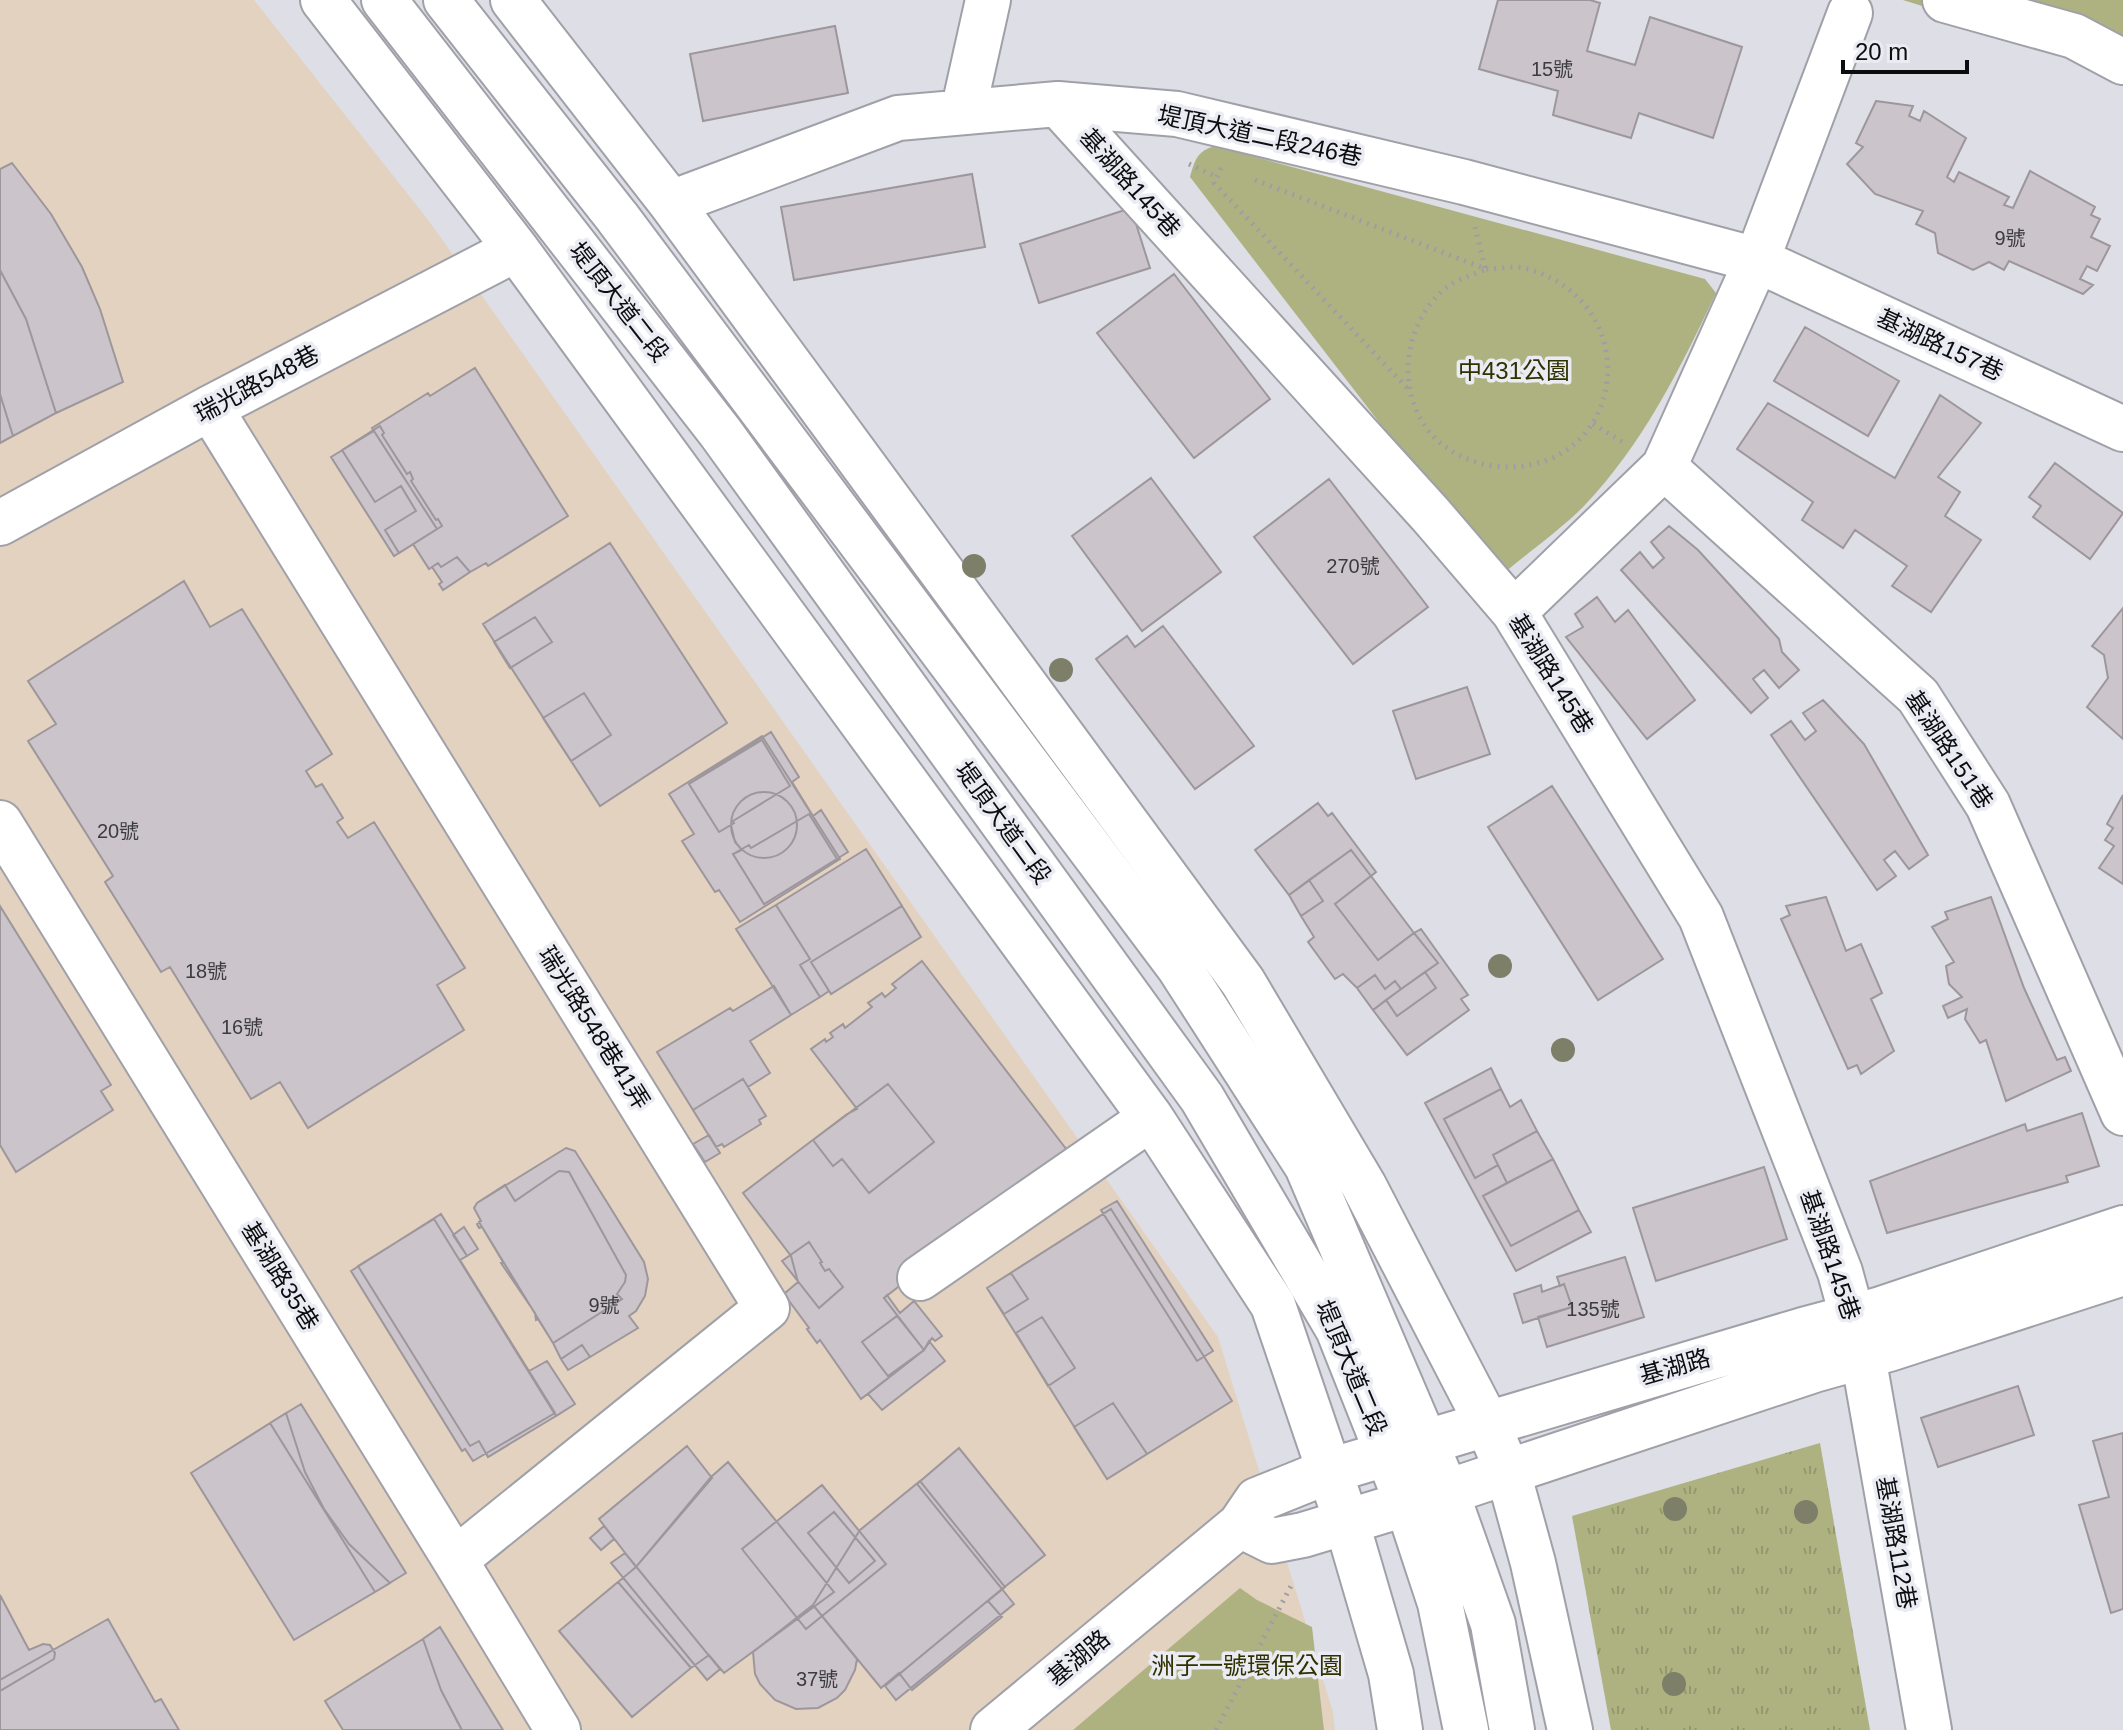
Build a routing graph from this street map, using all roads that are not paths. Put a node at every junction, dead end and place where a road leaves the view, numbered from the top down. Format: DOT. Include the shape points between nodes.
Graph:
graph roads {
  1 [pos="323,0"];
  2 [pos="384,0"];
  3 [pos="446,0"];
  4 [pos="513,0"];
  5 [pos="988,0"];
  6 [pos="1945,0"];
  7 [pos="1850,13"];
  8 [pos="2123,62"];
  9 [pos="1058,104"];
  10 [pos="963,112"];
  11 [pos="671,203"];
  12 [pos="516,249"];
  13 [pos="1757,260"];
  14 [pos="210,408"];
  15 [pos="2123,429"];
  16 [pos="1664,467"];
  17 [pos="0,523"];
  18 [pos="1514,612"];
  19 [pos="0,823"];
  20 [pos="2123,1113"];
  21 [pos="1151,1118"];
  22 [pos="2123,1228"];
  23 [pos="2123,1273"];
  24 [pos="920,1278"];
  25 [pos="1858,1337"];
  26 [pos="1487,1423"];
  27 [pos="1406,1448"];
  28 [pos="1329,1471"];
  29 [pos="1508,1472"];
  30 [pos="1426,1497"];
  31 [pos="1346,1520"];
  32 [pos="1240,1525"];
  33 [pos="455,1560"];
  34 [pos="558,1730"];
  35 [pos="993,1730"];
  36 [pos="1400,1730"];
  37 [pos="1466,1730"];
  38 [pos="1512,1730"];
  39 [pos="1570,1730"];
  40 [pos="1929,1730"];
  1 -- 12 [label="main road, 堤頂大道二段"];
  2 -- 27 [label="main road, 堤頂大道二段" via="720,432 1202,1098"];
  3 -- 27 [label="main road, 堤頂大道二段" via="627,230 1179,967 1307,1166"];
  4 -- 11 [label="main road"];
  5 -- 10 [label="main road"];
  6 -- 8 [label="main road" via="2074,36"];
  7 -- 13 [label="main road"];
  9 -- 10 [label="main road, 堤頂大道二段246巷"];
  9 -- 13 [label="main road, 堤頂大道二段246巷" via="1177,114 1464,182"];
  9 -- 18 [label="main road, 基湖路145巷"];
  10 -- 11 [label="main road, 堤頂大道二段246巷" via="898,118"];
  11 -- 26 [label="main road" via="1243,982 1364,1186"];
  12 -- 14 [label="main road, 瑞光路548巷"];
  12 -- 21 [label="main road, 堤頂大道二段"];
  13 -- 15 [label="main road, 基湖路157巷"];
  13 -- 16 [label="main road"];
  14 -- 17 [label="main road, 瑞光路548巷"];
  14 -- 33 [label="main road, 瑞光路548巷41弄" via="767,1308"];
  16 -- 18 [label="main road"];
  16 -- 20 [label="main road, 基湖路151巷" via="1918,696 1988,805"];
  18 -- 25 [label="main road, 基湖路145巷" via="1701,917 1840,1272"];
  19 -- 33 [label="main road, 基湖路35巷"];
  21 -- 24 [label="main road"];
  21 -- 28 [label="main road, 堤頂大道二段" via="1273,1305"];
  22 -- 25 [label="main road, 基湖路"];
  23 -- 25 [label="main road, 基湖路"];
  25 -- 26 [label="main road, 基湖路" via="1803,1330"];
  25 -- 29 [label="main road, 基湖路" via="1814,1370"];
  25 -- 40 [label="main road, 基湖路112巷"];
  26 -- 27 [label="main road, 基湖路"];
  26 -- 29 [label="main road"];
  27 -- 28 [label="main road, 基湖路"];
  27 -- 30 [label="main road, 堤頂大道二段"];
  28 -- 31 [label="main road, 堤頂大道二段"];
  28 -- 32 [label="main road, 基湖路" via="1257,1500"];
  29 -- 30 [label="main road, 基湖路"];
  29 -- 39 [label="main road" via="1544,1604"];
  30 -- 31 [label="main road, 基湖路"];
  30 -- 37 [label="main road, 堤頂大道二段" via="1440,1603"];
  30 -- 38 [label="main road, 堤頂大道二段" via="1493,1624"];
  31 -- 32 [label="main road, 基湖路" via="1272,1541"];
  31 -- 36 [label="main road, 堤頂大道二段" via="1391,1674"];
  32 -- 35 [label="main road, 基湖路"];
  33 -- 34 [label="main road, 基湖路35巷"];
}
